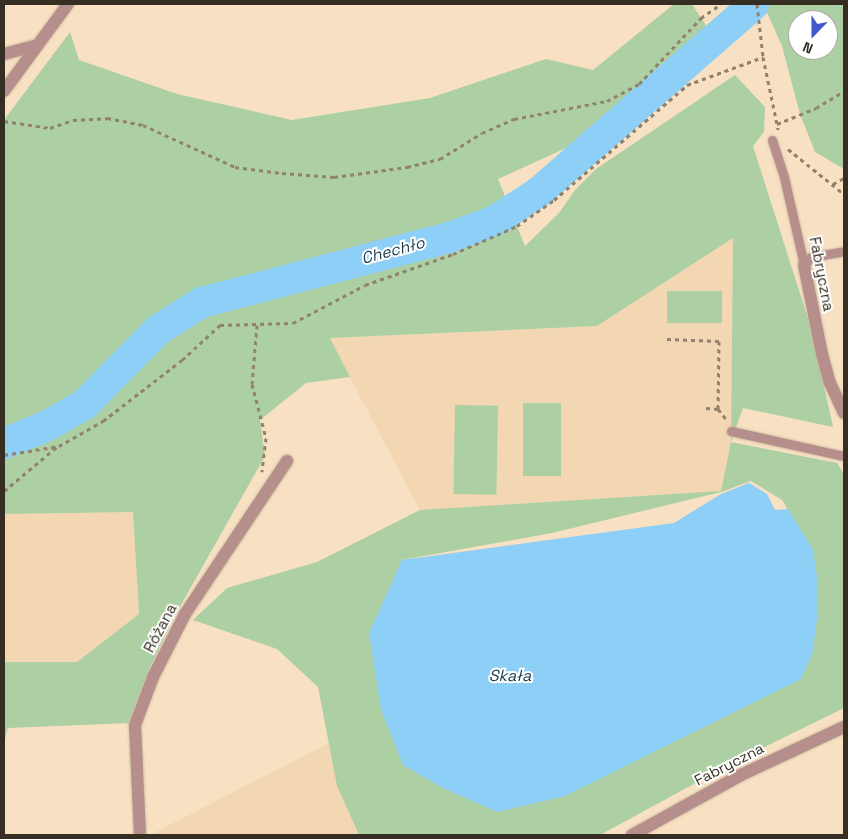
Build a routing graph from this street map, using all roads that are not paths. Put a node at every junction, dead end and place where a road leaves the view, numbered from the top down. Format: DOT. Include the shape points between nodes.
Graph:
graph roads {
  1 [pos="68,4"];
  2 [pos="38,45"];
  3 [pos="4,54"];
  4 [pos="4,91"];
  5 [pos="772,140"];
  6 [pos="844,251"];
  7 [pos="804,265"];
  8 [pos="844,413"];
  9 [pos="732,431"];
  10 [pos="844,456"];
  11 [pos="287,461"];
  12 [pos="844,727"];
  13 [pos="140,835"];
  14 [pos="632,835"];
  1 -- 2 [label="street"];
  2 -- 3 [label="street"];
  2 -- 4 [label="street"];
  5 -- 7 [label="lane, Fabryczna"];
  6 -- 7 [label="lane" via="811,257"];
  7 -- 8 [label="street, Fabryczna" via="822,354"];
  9 -- 10 [label="lane"];
  11 -- 13 [label="street, Różana" via="186,614 153,677 135,725"];
  12 -- 14 [label="street, Fabryczna" via="741,775"];
}
